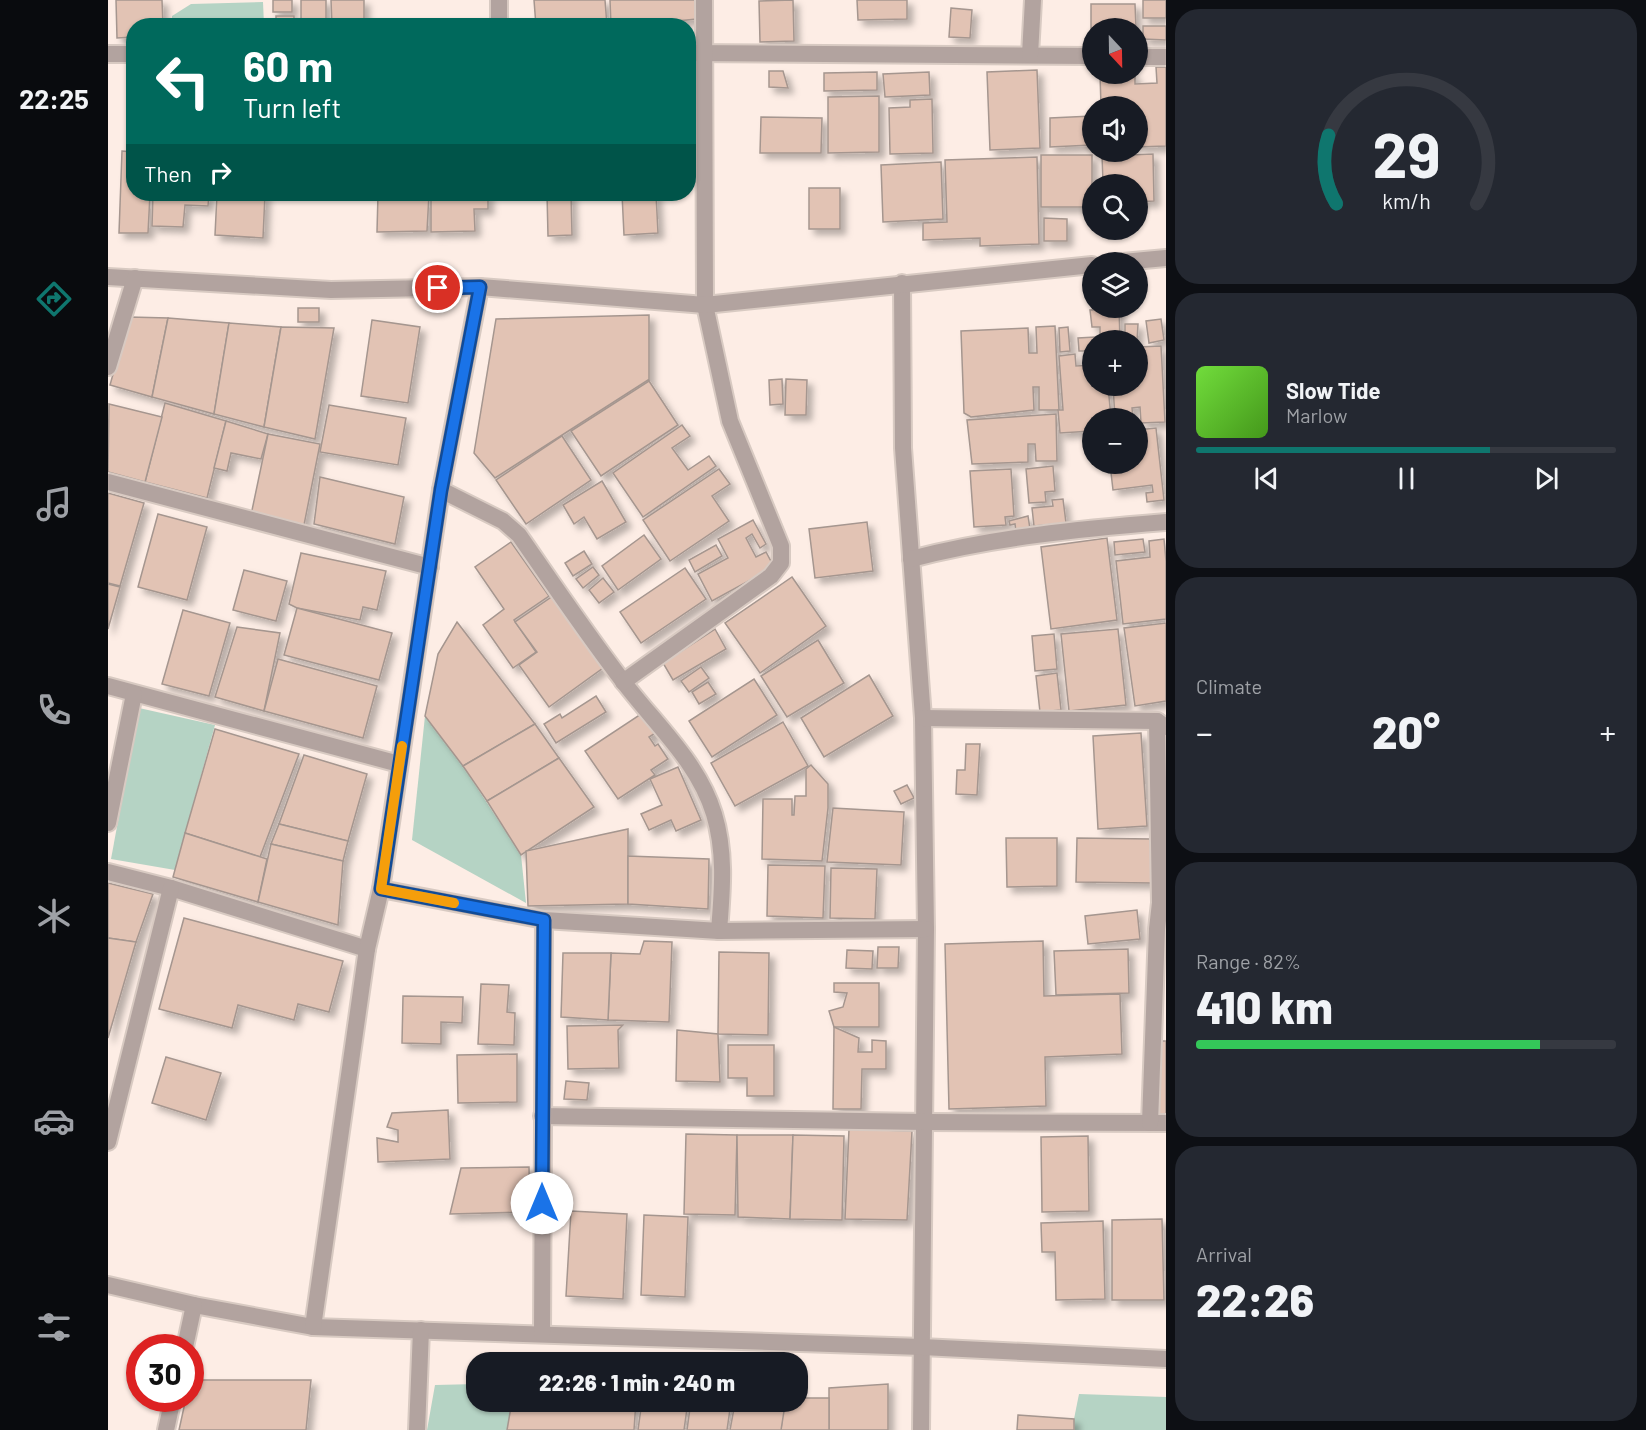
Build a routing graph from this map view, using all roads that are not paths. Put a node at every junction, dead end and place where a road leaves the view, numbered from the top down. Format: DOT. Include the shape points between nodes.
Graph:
graph roads {
  1 [pos="499,0"];
  2 [pos="704,0"];
  3 [pos="1033,0"];
  4 [pos="499,18"];
  5 [pos="696,53"];
  6 [pos="108,54"];
  7 [pos="126,54"];
  8 [pos="1030,55"];
  9 [pos="1082,56"];
  10 [pos="1148,57"];
  11 [pos="1166,57"];
  12 [pos="1166,258"];
  13 [pos="1148,260"];
  14 [pos="1082,267"];
  15 [pos="108,277"];
  16 [pos="135,278"];
  17 [pos="902,284"];
  18 [pos="480,287"];
  19 [pos="705,305"];
  20 [pos="108,367"];
  21 [pos="108,482"];
  22 [pos="441,490"];
  23 [pos="1166,522"];
  24 [pos="911,559"];
  25 [pos="430,567"];
  26 [pos="623,682"];
  27 [pos="108,686"];
  28 [pos="134,694"];
  29 [pos="923,718"];
  30 [pos="1162,724"];
  31 [pos="399,764"];
  32 [pos="108,823"];
  33 [pos="108,872"];
  34 [pos="171,888"];
  35 [pos="381,889"];
  36 [pos="544,920"];
  37 [pos="926,929"];
  38 [pos="719,931"];
  39 [pos="367,949"];
  40 [pos="542,1116"];
  41 [pos="925,1122"];
  42 [pos="1158,1123"];
  43 [pos="108,1142"];
  44 [pos="108,1285"];
  45 [pos="194,1305"];
  46 [pos="313,1327"];
  47 [pos="422,1330"];
  48 [pos="188,1334"];
  49 [pos="542,1335"];
  50 [pos="922,1347"];
  51 [pos="1166,1359"];
  52 [pos="170,1412"];
  53 [pos="166,1430"];
  54 [pos="417,1430"];
  55 [pos="921,1430"];
  1 -- 4 [label="street"];
  2 -- 5 [label="street"];
  3 -- 8 [label="street"];
  5 -- 8 [label="street"];
  5 -- 19 [label="street"];
  6 -- 7 [label="street"];
  8 -- 9 [label="street"];
  10 -- 11 [label="street"];
  12 -- 13 [label="street"];
  14 -- 17 [label="street"];
  15 -- 16 [label="street"];
  16 -- 18 [label="street" via="332,290"];
  16 -- 20 [label="street"];
  17 -- 19 [label="street"];
  17 -- 24 [label="street" via="903,448"];
  18 -- 19 [label="street"];
  18 -- 22 [label="street"];
  19 -- 26 [label="street" via="730,421 781,546 781,563 771,576"];
  21 -- 25 [label="street"];
  22 -- 25 [label="street"];
  22 -- 26 [label="street" via="493,515 519,535"];
  23 -- 24 [label="street" via="1009,538"];
  24 -- 29 [label="street"];
  25 -- 31 [label="street"];
  26 -- 38 [label="street" via="694,771 714,814 724,875"];
  27 -- 28 [label="street"];
  28 -- 31 [label="street"];
  28 -- 32 [label="street"];
  29 -- 30 [label="street"];
  29 -- 37 [label="street"];
  30 -- 42 [label="street"];
  31 -- 35 [label="street"];
  33 -- 34 [label="street"];
  34 -- 39 [label="street"];
  34 -- 43 [label="street"];
  35 -- 36 [label="street"];
  35 -- 39 [label="street"];
  36 -- 38 [label="street"];
  36 -- 40 [label="street"];
  37 -- 38 [label="street"];
  37 -- 41 [label="street"];
  39 -- 46 [label="street"];
  40 -- 41 [label="street"];
  40 -- 49 [label="street"];
  41 -- 42 [label="street"];
  41 -- 50 [label="street"];
  44 -- 45 [label="street"];
  45 -- 46 [label="street"];
  45 -- 48 [label="street"];
  46 -- 47 [label="street"];
  47 -- 49 [label="street"];
  47 -- 54 [label="street"];
  49 -- 50 [label="street"];
  50 -- 51 [label="street"];
  50 -- 55 [label="street"];
  52 -- 53 [label="street"];
}
